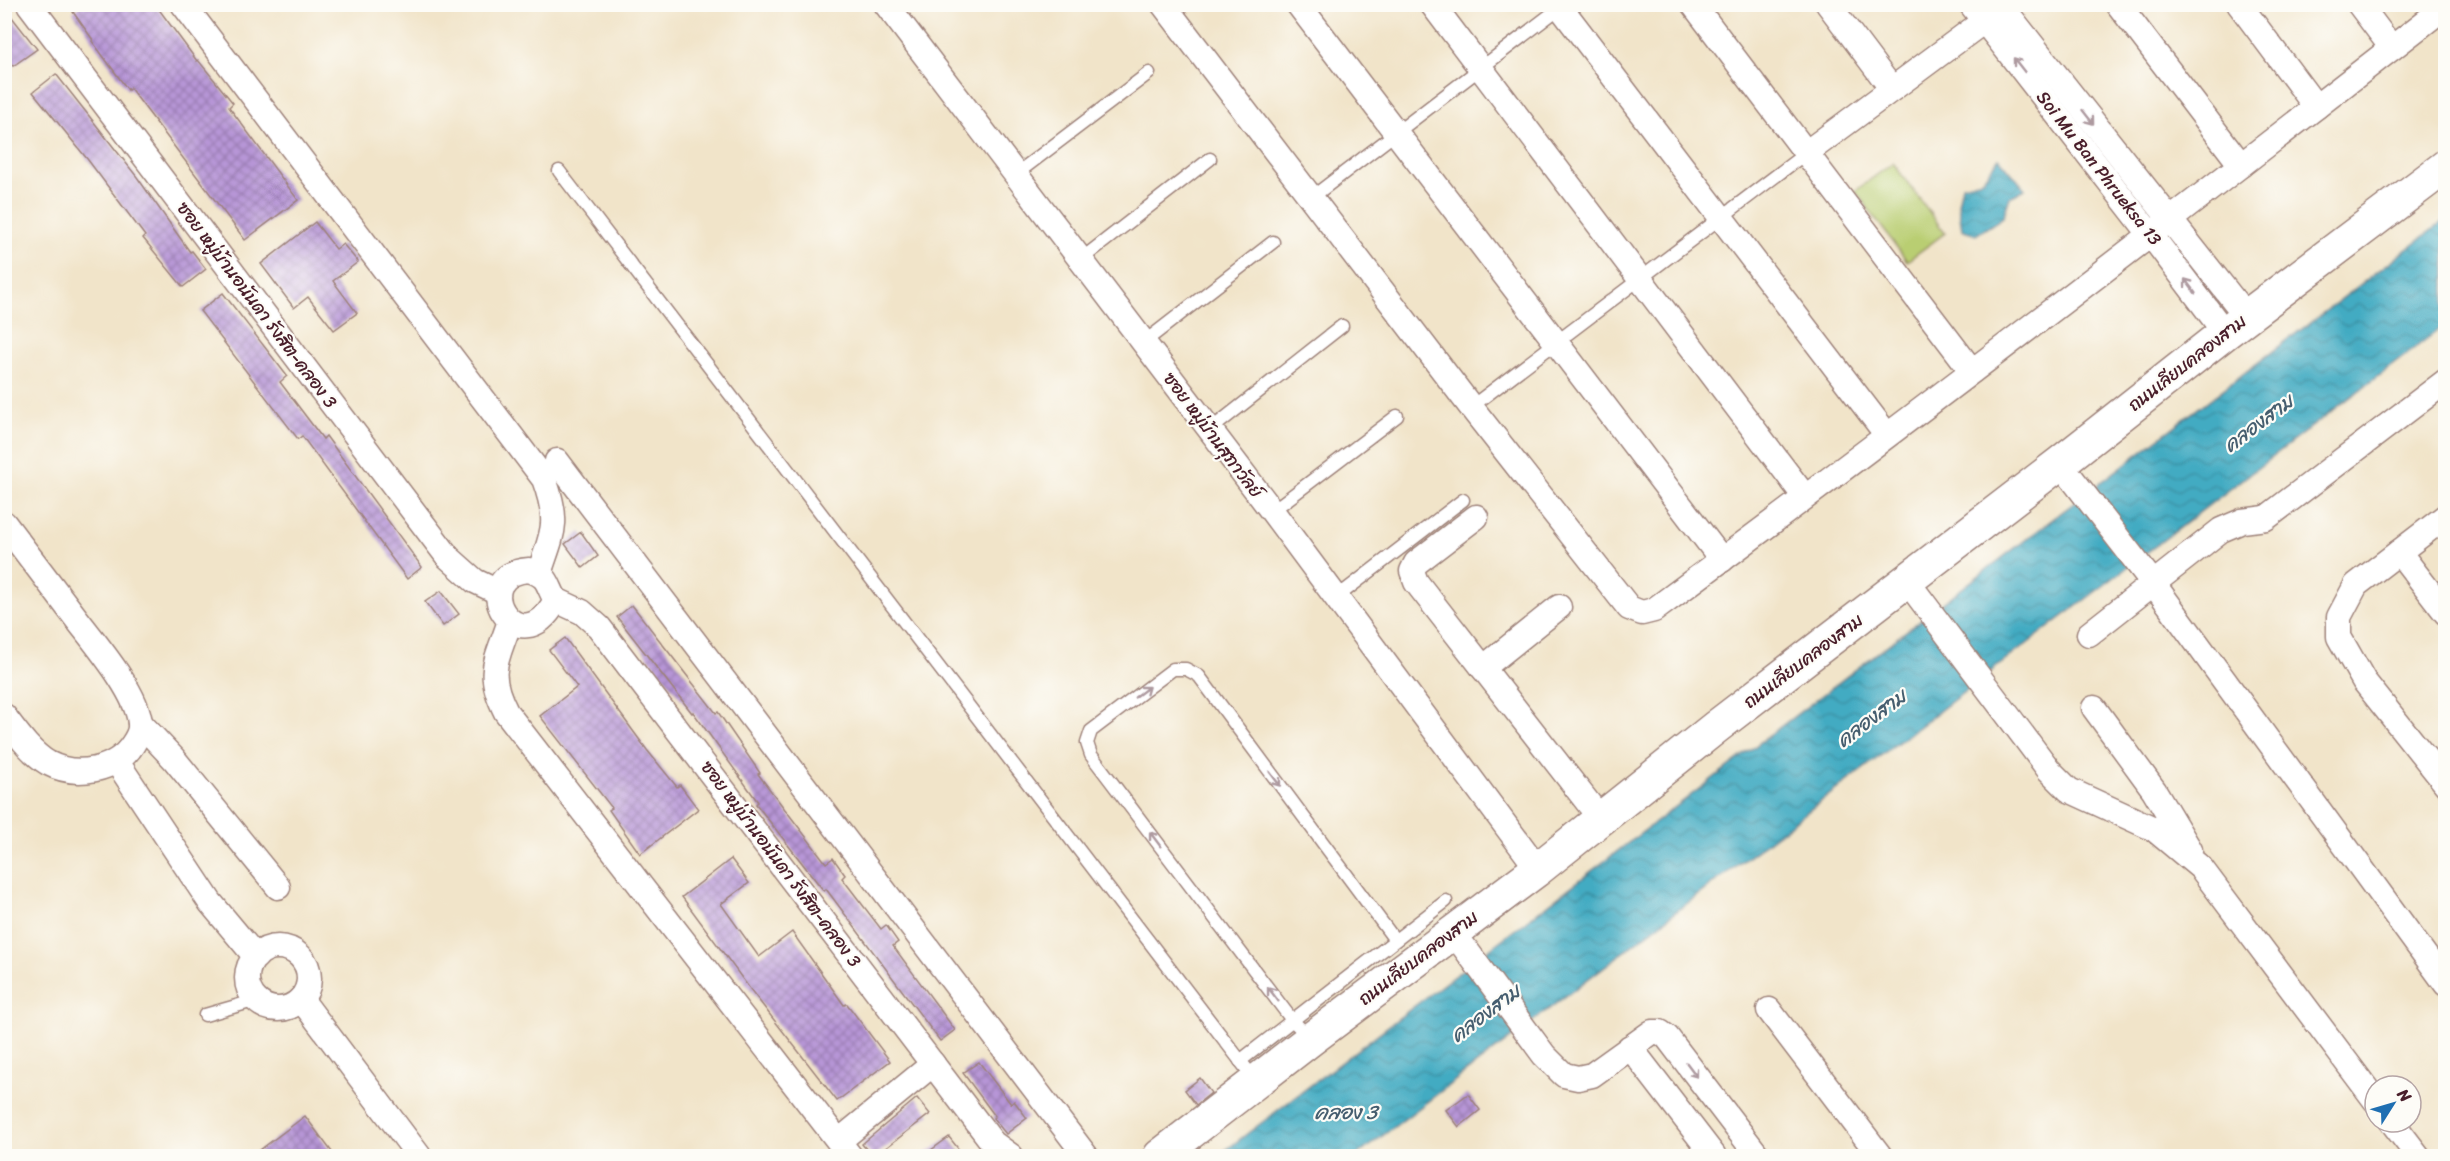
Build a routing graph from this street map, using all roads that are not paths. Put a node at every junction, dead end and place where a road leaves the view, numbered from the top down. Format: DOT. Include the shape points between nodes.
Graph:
graph roads {
  1 [pos="29,4"];
  2 [pos="183,4"];
  3 [pos="1163,4"];
  4 [pos="1298,4"];
  5 [pos="1432,4"];
  6 [pos="1693,4"];
  7 [pos="1828,4"];
  8 [pos="2118,4"];
  9 [pos="2239,4"];
  10 [pos="2359,4"];
  11 [pos="888,5"];
  12 [pos="1561,5"];
  13 [pos="2445,6"];
  14 [pos="1989,9"];
  15 [pos="2392,48"];
  16 [pos="1480,69"];
  17 [pos="1149,73"];
  18 [pos="1892,89"];
  19 [pos="2316,106"];
  20 [pos="1396,133"];
  21 [pos="1806,153"];
  22 [pos="1210,159"];
  23 [pos="2241,165"];
  24 [pos="2445,166"];
  25 [pos="559,171"];
  26 [pos="1016,174"];
  27 [pos="1311,198"];
  28 [pos="1721,218"];
  29 [pos="2160,228"];
  30 [pos="1272,243"];
  31 [pos="1079,261"];
  32 [pos="1640,279"];
  33 [pos="2236,325"];
  34 [pos="1342,326"];
  35 [pos="1556,342"];
  36 [pos="1143,343"];
  37 [pos="1972,370"];
  38 [pos="2445,381"];
  39 [pos="1471,407"];
  40 [pos="1397,416"];
  41 [pos="1210,430"];
  42 [pos="1887,435"];
  43 [pos="557,461"];
  44 [pos="2060,463"];
  45 [pos="1805,497"];
  46 [pos="1469,508"];
  47 [pos="1272,511"];
  48 [pos="2445,516"];
  49 [pos="4,523"];
  50 [pos="2398,552"];
  51 [pos="1722,560"];
  52 [pos="539,573"];
  53 [pos="2149,578"];
  54 [pos="1907,581"];
  55 [pos="498,592"];
  56 [pos="1336,597"];
  57 [pos="556,600"];
  58 [pos="1559,607"];
  59 [pos="2445,613"];
  60 [pos="510,621"];
  61 [pos="2089,634"];
  62 [pos="1483,668"];
  63 [pos="2094,708"];
  64 [pos="4,716"];
  65 [pos="140,723"];
  66 [pos="117,762"];
  67 [pos="2445,784"];
  68 [pos="1600,818"];
  69 [pos="2201,868"];
  70 [pos="1538,869"];
  71 [pos="278,887"];
  72 [pos="1450,916"];
  73 [pos="1395,940"];
  74 [pos="256,957"];
  75 [pos="2445,984"];
  76 [pos="301,999"];
  77 [pos="257,1000"];
  78 [pos="1769,1010"];
  79 [pos="205,1015"];
  80 [pos="1302,1030"];
  81 [pos="1630,1047"];
  82 [pos="933,1064"];
  83 [pos="1249,1072"];
  84 [pos="2363,1084"];
  85 [pos="2401,1134"];
  86 [pos="845,1149"];
  87 [pos="1000,1152"];
  88 [pos="419,1156"];
  89 [pos="1086,1156"];
  90 [pos="1160,1156"];
  91 [pos="1714,1156"];
  92 [pos="1758,1156"];
  93 [pos="1880,1156"];
  94 [pos="2418,1156"];
  1 -- 55 [label="street, ซอย หมู่บ้านอนันดา รังสิต-คลอง 3" via="448,557 475,581"];
  2 -- 52 [label="street" via="544,479 554,506 553,529"];
  3 -- 27 [label="street"];
  4 -- 20 [label="street"];
  5 -- 16 [label="street"];
  6 -- 21 [label="street"];
  7 -- 18 [label="street"];
  8 -- 23 [label="street"];
  9 -- 19 [label="street"];
  10 -- 15 [label="street"];
  11 -- 26 [label="street, ซอย หมู่บ้านสุภาวัลย์"];
  12 -- 16 [label="lane"];
  12 -- 28 [label="street"];
  13 -- 15 [label="street"];
  14 -- 18 [label="street"];
  14 -- 29 [label="street, Soi Mu Ban Phrueksa 13"];
  15 -- 19 [label="street"];
  16 -- 20 [label="lane"];
  16 -- 32 [label="street"];
  17 -- 26 [label="lane"];
  18 -- 21 [label="street"];
  19 -- 23 [label="street"];
  20 -- 27 [label="lane"];
  20 -- 35 [label="street"];
  21 -- 28 [label="lane"];
  21 -- 37 [label="street"];
  22 -- 31 [label="lane"];
  23 -- 29 [label="street"];
  24 -- 33 [label="main road, ถนนเลียบคลองสาม"];
  25 -- 83 [label="lane"];
  26 -- 31 [label="street, ซอย หมู่บ้านสุภาวัลย์"];
  27 -- 39 [label="street"];
  28 -- 32 [label="lane"];
  28 -- 42 [label="street"];
  29 -- 33 [label="street, Soi Mu Ban Phrueksa 13"];
  29 -- 37 [label="street"];
  30 -- 36 [label="lane"];
  31 -- 36 [label="street, ซอย หมู่บ้านสุภาวัลย์"];
  32 -- 35 [label="lane"];
  32 -- 45 [label="street"];
  33 -- 44 [label="main road, ถนนเลียบคลองสาม"];
  34 -- 41 [label="lane"];
  35 -- 39 [label="lane"];
  35 -- 51 [label="street"];
  36 -- 41 [label="street, ซอย หมู่บ้านสุภาวัลย์"];
  37 -- 42 [label="street"];
  38 -- 53 [label="street" via="2266,518 2242,520 2221,530"];
  39 -- 51 [label="street" via="1629,608 1642,613 1654,609"];
  40 -- 47 [label="lane"];
  41 -- 47 [label="street, ซอย หมู่บ้านสุภาวัลย์"];
  42 -- 45 [label="street"];
  43 -- 89 [label="street"];
  44 -- 53 [label="street"];
  44 -- 54 [label="main road, ถนนเลียบคลองสาม"];
  45 -- 51 [label="street"];
  46 -- 56 [label="lane"];
  46 -- 62 [label="street" via="1412,571 1416,582"];
  47 -- 56 [label="street, ซอย หมู่บ้านสุภาวัลย์"];
  48 -- 50 [label="street"];
  49 -- 65 [label="street" via="106,658 126,688"];
  50 -- 59 [label="street"];
  50 -- 67 [label="street" via="2356,585 2339,617 2339,637 2364,681"];
  52 -- 55 [label="street" via="517,571 501,583"];
  52 -- 57 [label="street" via="547,580"];
  53 -- 61 [label="street"];
  53 -- 75 [label="street"];
  54 -- 68 [label="main road, ถนนเลียบคลองสาม"];
  54 -- 69 [label="street" via="2049,770 2069,790 2154,829"];
  55 -- 60 [label="street" via="499,607"];
  56 -- 70 [label="street, ซอย หมู่บ้านสุภาวัลย์"];
  57 -- 60 [label="street" via="541,621 532,625"];
  57 -- 82 [label="street, ซอย หมู่บ้านอนันดา รังสิต-คลอง 3" via="582,612 599,627"];
  58 -- 62 [label="street"];
  60 -- 86 [label="street" via="493,673 496,692 506,712"];
  62 -- 68 [label="street"];
  63 -- 69 [label="street" via="2154,790"];
  64 -- 66 [label="street" via="38,756 64,770 93,770"];
  65 -- 66 [label="street" via="132,746"];
  65 -- 71 [label="street"];
  66 -- 74 [label="street" via="210,902"];
  68 -- 70 [label="main road, ถนนเลียบคลองสาม"];
  69 -- 84 [label="street"];
  70 -- 72 [label="main road, ถนนเลียบคลองสาม"];
  72 -- 73 [label="lane"];
  72 -- 80 [label="main road, ถนนเลียบคลองสาม"];
  72 -- 81 [label="street" via="1472,958 1544,1055 1564,1075 1592,1075"];
  73 -- 80 [label="lane"];
  80 -- 73 [label="lane, one-way" via="1091,755 1087,743 1091,731 1173,669 1186,669 1198,676"];
  74 -- 76 [label="street" via="273,947 300,955 309,972"];
  74 -- 77 [label="street" via="250,965 248,984"];
  76 -- 77 [label="street" via="275,1009"];
  76 -- 88 [label="street"];
  77 -- 79 [label="lane"];
  78 -- 93 [label="street"];
  80 -- 83 [label="main road, ถนนเลียบคลองสาม"];
  81 -- 91 [label="street"];
  81 -- 92 [label="street, one-way" via="1652,1032 1667,1037"];
  82 -- 86 [label="street"];
  82 -- 87 [label="street, ซอย หมู่บ้านอนันดา รังสิต-คลอง 3"];
  83 -- 90 [label="main road, ถนนเลียบคลองสาม"];
  85 -- 94 [label="street"];
}
